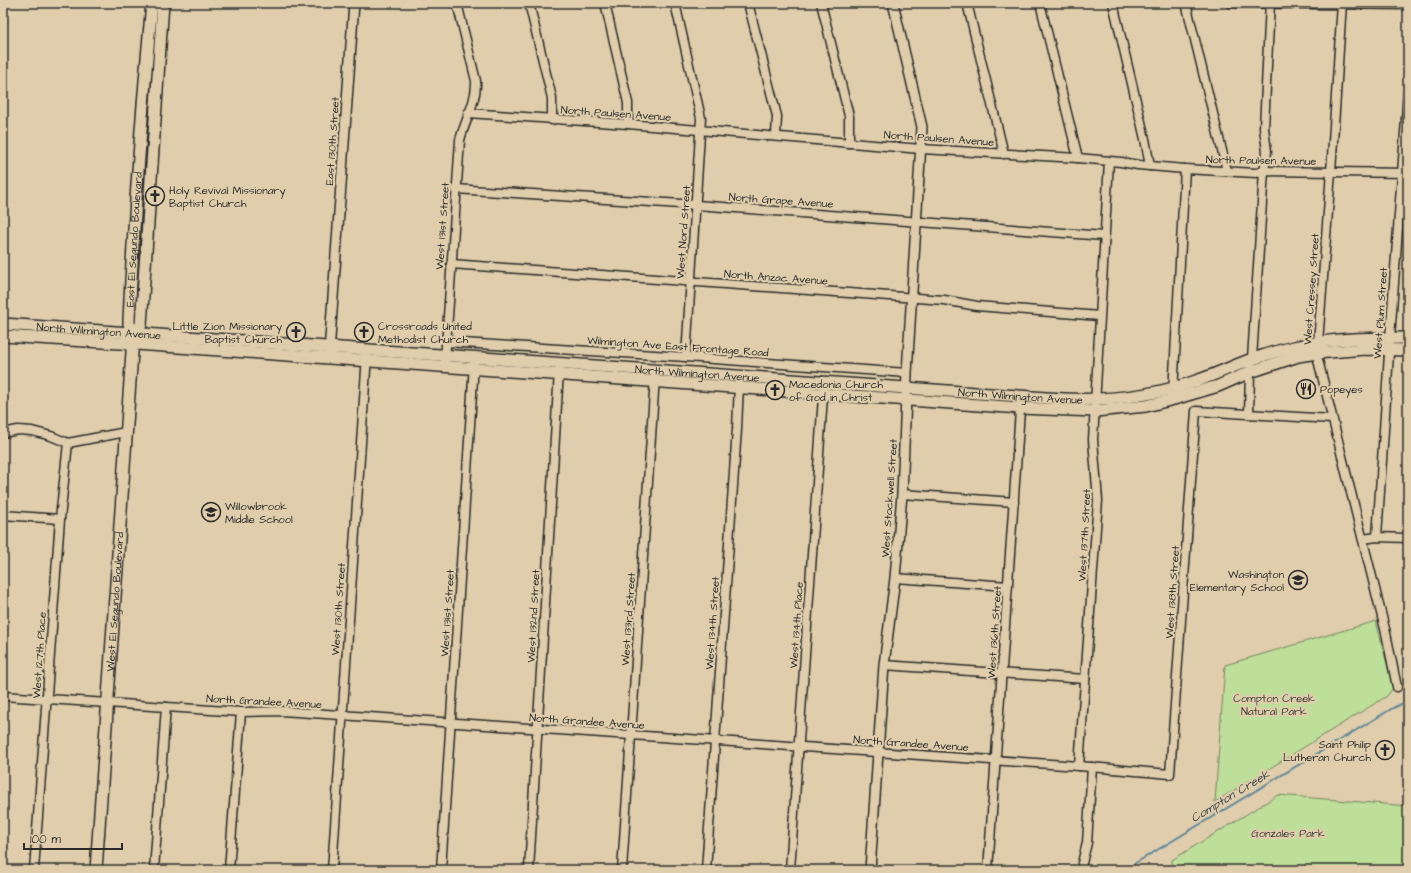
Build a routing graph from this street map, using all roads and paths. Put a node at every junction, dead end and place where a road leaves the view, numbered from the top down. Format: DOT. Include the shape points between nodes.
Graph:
graph roads {
  1 [pos="152,3"];
  2 [pos="163,3"];
  3 [pos="354,3"];
  4 [pos="457,3"];
  5 [pos="529,3"];
  6 [pos="605,3"];
  7 [pos="675,3"];
  8 [pos="748,3"];
  9 [pos="821,3"];
  10 [pos="893,3"];
  11 [pos="967,3"];
  12 [pos="1040,3"];
  13 [pos="1113,3"];
  14 [pos="1186,3"];
  15 [pos="1231,3"];
  16 [pos="1270,3"];
  17 [pos="1342,4"];
  18 [pos="1408,5"];
  19 [pos="1408,91"];
  20 [pos="468,113"];
  21 [pos="552,120"];
  22 [pos="628,124"];
  23 [pos="701,131"];
  24 [pos="776,136"];
  25 [pos="849,143"];
  26 [pos="921,149"];
  27 [pos="1004,154"];
  28 [pos="1078,158"];
  29 [pos="1109,161"];
  30 [pos="1150,166"];
  31 [pos="1185,169"];
  32 [pos="1227,171"];
  33 [pos="1264,171"];
  34 [pos="1331,172"];
  35 [pos="1405,173"];
  36 [pos="456,189"];
  37 [pos="696,205"];
  38 [pos="917,221"];
  39 [pos="1104,236"];
  40 [pos="451,264"];
  41 [pos="691,282"];
  42 [pos="912,298"];
  43 [pos="1100,316"];
  44 [pos="3,324"];
  45 [pos="3,336"];
  46 [pos="1390,338"];
  47 [pos="1408,338"];
  48 [pos="134,340"];
  49 [pos="446,342"];
  50 [pos="1317,348"];
  51 [pos="1389,350"];
  52 [pos="1408,350"];
  53 [pos="329,353"];
  54 [pos="367,356"];
  55 [pos="686,357"];
  56 [pos="1252,359"];
  57 [pos="445,361"];
  58 [pos="474,363"];
  59 [pos="559,369"];
  60 [pos="656,370"];
  61 [pos="1250,372"];
  62 [pos="907,373"];
  63 [pos="655,382"];
  64 [pos="739,382"];
  65 [pos="824,388"];
  66 [pos="907,388"];
  67 [pos="1173,394"];
  68 [pos="907,399"];
  69 [pos="1095,399"];
  70 [pos="1020,402"];
  71 [pos="1095,411"];
  72 [pos="1249,414"];
  73 [pos="1332,420"];
  74 [pos="126,432"];
  75 [pos="3,433"];
  76 [pos="68,443"];
  77 [pos="902,494"];
  78 [pos="1014,502"];
  79 [pos="3,516"];
  80 [pos="60,519"];
  81 [pos="1377,537"];
  82 [pos="1408,538"];
  83 [pos="1363,539"];
  84 [pos="895,578"];
  85 [pos="1008,586"];
  86 [pos="884,665"];
  87 [pos="1001,673"];
  88 [pos="1085,679"];
  89 [pos="1397,687"];
  90 [pos="3,696"];
  91 [pos="47,698"];
  92 [pos="108,703"];
  93 [pos="166,706"];
  94 [pos="241,712"];
  95 [pos="343,716"];
  96 [pos="451,723"];
  97 [pos="537,729"];
  98 [pos="631,736"];
  99 [pos="715,741"];
  100 [pos="799,747"];
  101 [pos="878,752"];
  102 [pos="996,760"];
  103 [pos="1079,766"];
  104 [pos="1092,767"];
  105 [pos="1170,774"];
  106 [pos="1082,864"];
  107 [pos="34,870"];
  108 [pos="96,870"];
  109 [pos="154,870"];
  110 [pos="229,870"];
  111 [pos="332,870"];
  112 [pos="441,870"];
  113 [pos="529,870"];
  114 [pos="622,870"];
  115 [pos="706,870"];
  116 [pos="790,870"];
  117 [pos="870,870"];
  118 [pos="988,870"];
  1 -- 48 [label="main road, East El Segundo Boulevard" via="131,271 129,324"];
  2 -- 48 [label="main road, East El Segundo Boulevard" via="142,325"];
  3 -- 53 [label="street, East 130th Street"];
  4 -- 20 [label="street, West 131st Street" via="477,89"];
  5 -- 21 [label="street" via="552,98"];
  6 -- 22 [label="street" via="628,103"];
  7 -- 23 [label="street, West Nord Street" via="700,108"];
  8 -- 24 [label="street" via="777,116"];
  9 -- 25 [label="street" via="849,116"];
  10 -- 26 [label="street, West Stockwell Street" via="922,127"];
  11 -- 27 [label="street"];
  12 -- 28 [label="street"];
  13 -- 30 [label="street" via="1146,139"];
  14 -- 32 [label="street"];
  15 -- 16 [label="street"];
  16 -- 17 [label="street"];
  16 -- 33 [label="street" via="1264,128 1267,152"];
  17 -- 18 [label="street"];
  17 -- 34 [label="street, West Cressey Street"];
  19 -- 35 [label="street, West Plum Street"];
  20 -- 21 [label="street, North Paulsen Avenue"];
  20 -- 36 [label="street, West 131st Street" via="460,140"];
  21 -- 22 [label="street, North Paulsen Avenue"];
  22 -- 23 [label="street, North Paulsen Avenue"];
  23 -- 24 [label="street, North Paulsen Avenue"];
  23 -- 37 [label="street, West Nord Street"];
  24 -- 25 [label="street, North Paulsen Avenue"];
  25 -- 26 [label="street, North Paulsen Avenue"];
  26 -- 27 [label="street, North Paulsen Avenue"];
  26 -- 38 [label="street, West Stockwell Street"];
  27 -- 28 [label="street, North Paulsen Avenue"];
  28 -- 29 [label="street, North Paulsen Avenue"];
  29 -- 30 [label="street, North Paulsen Avenue"];
  29 -- 39 [label="street, West 137th Street"];
  30 -- 31 [label="street, North Paulsen Avenue"];
  31 -- 32 [label="street, North Paulsen Avenue"];
  31 -- 67 [label="street"];
  32 -- 33 [label="street, North Paulsen Avenue"];
  33 -- 34 [label="street, North Paulsen Avenue"];
  33 -- 56 [label="street"];
  34 -- 35 [label="street, North Paulsen Avenue"];
  34 -- 50 [label="street, West Cressey Street"];
  35 -- 46 [label="street, West Plum Street"];
  36 -- 37 [label="street, North Grape Avenue"];
  36 -- 40 [label="street, West 131st Street"];
  37 -- 38 [label="street, North Grape Avenue"];
  37 -- 41 [label="street, West Nord Street"];
  38 -- 39 [label="street, North Grape Avenue"];
  38 -- 42 [label="street, West Stockwell Street"];
  39 -- 43 [label="street, West 137th Street"];
  40 -- 41 [label="street, North Anzac Avenue"];
  40 -- 49 [label="street, West 131st Street"];
  41 -- 42 [label="street, North Anzac Avenue"];
  41 -- 55 [label="street, West Nord Street"];
  42 -- 43 [label="street, North Anzac Avenue"];
  42 -- 62 [label="street, West Stockwell Street"];
  43 -- 69 [label="street, West 137th Street"];
  44 -- 48 [label="main road, North Wilmington Avenue"];
  45 -- 48 [label="main road"];
  46 -- 47 [label="main road, North Wilmington Avenue"];
  46 -- 50 [label="main road, North Wilmington Avenue" via="1340,340"];
  46 -- 51 [label="street, West Plum Street"];
  48 -- 53 [label="main road, North Wilmington Avenue"];
  48 -- 74 [label="main road, West El Segundo Boulevard"];
  49 -- 55 [label="street, Wilmington Ave East Frontage Road"];
  49 -- 57 [label="street, West 131st Street"];
  50 -- 51 [label="main road, North Wilmington Avenue"];
  50 -- 56 [label="main road, North Wilmington Avenue" via="1298,346"];
  50 -- 61 [label="main road, North Wilmington Avenue"];
  50 -- 73 [label="street, West Cressey Street"];
  51 -- 52 [label="main road, North Wilmington Avenue"];
  51 -- 81 [label="street, West Plum Street"];
  53 -- 54 [label="main road, North Wilmington Avenue"];
  54 -- 57 [label="main road, North Wilmington Avenue"];
  54 -- 95 [label="street, West 130th Street"];
  55 -- 62 [label="street, Wilmington Ave East Frontage Road"];
  56 -- 61 [label="street"];
  56 -- 67 [label="main road, North Wilmington Avenue" via="1199,380"];
  57 -- 58 [label="main road, North Wilmington Avenue"];
  58 -- 59 [label="main road, North Wilmington Avenue"];
  58 -- 96 [label="street, West 131st Street"];
  59 -- 60 [label="main road, North Wilmington Avenue"];
  59 -- 63 [label="main road, North Wilmington Avenue"];
  59 -- 97 [label="street, West 132nd Street"];
  60 -- 63 [label="street, West 133rd Street"];
  60 -- 64 [label="main road, North Wilmington Avenue"];
  61 -- 67 [label="main road, North Wilmington Avenue" via="1218,386"];
  61 -- 72 [label="street"];
  62 -- 66 [label="street, West Stockwell Street"];
  63 -- 64 [label="main road, North Wilmington Avenue"];
  63 -- 98 [label="street, West 133rd Street"];
  64 -- 65 [label="main road, North Wilmington Avenue"];
  64 -- 99 [label="street, West 134th Street"];
  65 -- 66 [label="main road, North Wilmington Avenue"];
  65 -- 68 [label="main road, North Wilmington Avenue"];
  65 -- 100 [label="street, West 134th Place"];
  66 -- 68 [label="street, West Stockwell Street"];
  66 -- 70 [label="main road, North Wilmington Avenue"];
  67 -- 69 [label="main road, North Wilmington Avenue" via="1156,392"];
  67 -- 71 [label="main road, North Wilmington Avenue" via="1146,406"];
  68 -- 70 [label="main road, North Wilmington Avenue"];
  68 -- 77 [label="street, West Stockwell Street"];
  69 -- 70 [label="main road, North Wilmington Avenue"];
  69 -- 71 [label="street, West 137th Street"];
  70 -- 71 [label="main road, North Wilmington Avenue"];
  70 -- 78 [label="street, West 136th Street"];
  71 -- 88 [label="street, West 137th Street" via="1093,440 1098,500"];
  72 -- 73 [label="street"];
  72 -- 105 [label="street, West 138th Street" via="1196,411"];
  73 -- 83 [label="street, West Cressey Street"];
  74 -- 76 [label="street"];
  74 -- 92 [label="main road, West El Segundo Boulevard"];
  75 -- 76 [label="street" via="32,431"];
  76 -- 80 [label="street, West 127th Place"];
  77 -- 78 [label="street"];
  77 -- 84 [label="street, West Stockwell Street"];
  78 -- 85 [label="street, West 136th Street"];
  79 -- 80 [label="street"];
  80 -- 91 [label="street, West 127th Place"];
  81 -- 82 [label="street"];
  81 -- 83 [label="street"];
  83 -- 89 [label="street, West Cressey Street"];
  84 -- 85 [label="street"];
  84 -- 86 [label="street, West Stockwell Street"];
  85 -- 87 [label="street, West 136th Street"];
  86 -- 87 [label="street"];
  86 -- 101 [label="street, West Stockwell Street"];
  87 -- 88 [label="street"];
  87 -- 102 [label="street, West 136th Street"];
  88 -- 103 [label="street, West 137th Street"];
  90 -- 91 [label="street, North Grandee Avenue"];
  91 -- 92 [label="street, North Grandee Avenue"];
  91 -- 107 [label="street, West 127th Place"];
  92 -- 93 [label="street, North Grandee Avenue"];
  92 -- 108 [label="main road, West El Segundo Boulevard"];
  93 -- 94 [label="street, North Grandee Avenue"];
  93 -- 109 [label="street"];
  94 -- 95 [label="street, North Grandee Avenue" via="282,711"];
  94 -- 110 [label="street"];
  95 -- 96 [label="street, North Grandee Avenue"];
  95 -- 111 [label="street, West 130th Street"];
  96 -- 97 [label="street, North Grandee Avenue"];
  96 -- 112 [label="street, West 131st Street"];
  97 -- 98 [label="street, North Grandee Avenue"];
  97 -- 113 [label="street, West 132nd Street"];
  98 -- 99 [label="street, North Grandee Avenue"];
  98 -- 114 [label="street, West 133rd Street"];
  99 -- 100 [label="street, North Grandee Avenue"];
  99 -- 115 [label="street, West 134th Street"];
  100 -- 101 [label="street, North Grandee Avenue"];
  100 -- 116 [label="street, West 134th Place"];
  101 -- 102 [label="street, North Grandee Avenue"];
  101 -- 117 [label="street, West Stockwell Street"];
  102 -- 103 [label="street, North Grandee Avenue"];
  102 -- 118 [label="street, West 136th Street"];
  103 -- 104 [label="street, North Grandee Avenue"];
  104 -- 105 [label="street, North Grandee Avenue"];
  104 -- 106 [label="street" via="1087,843"];
}
